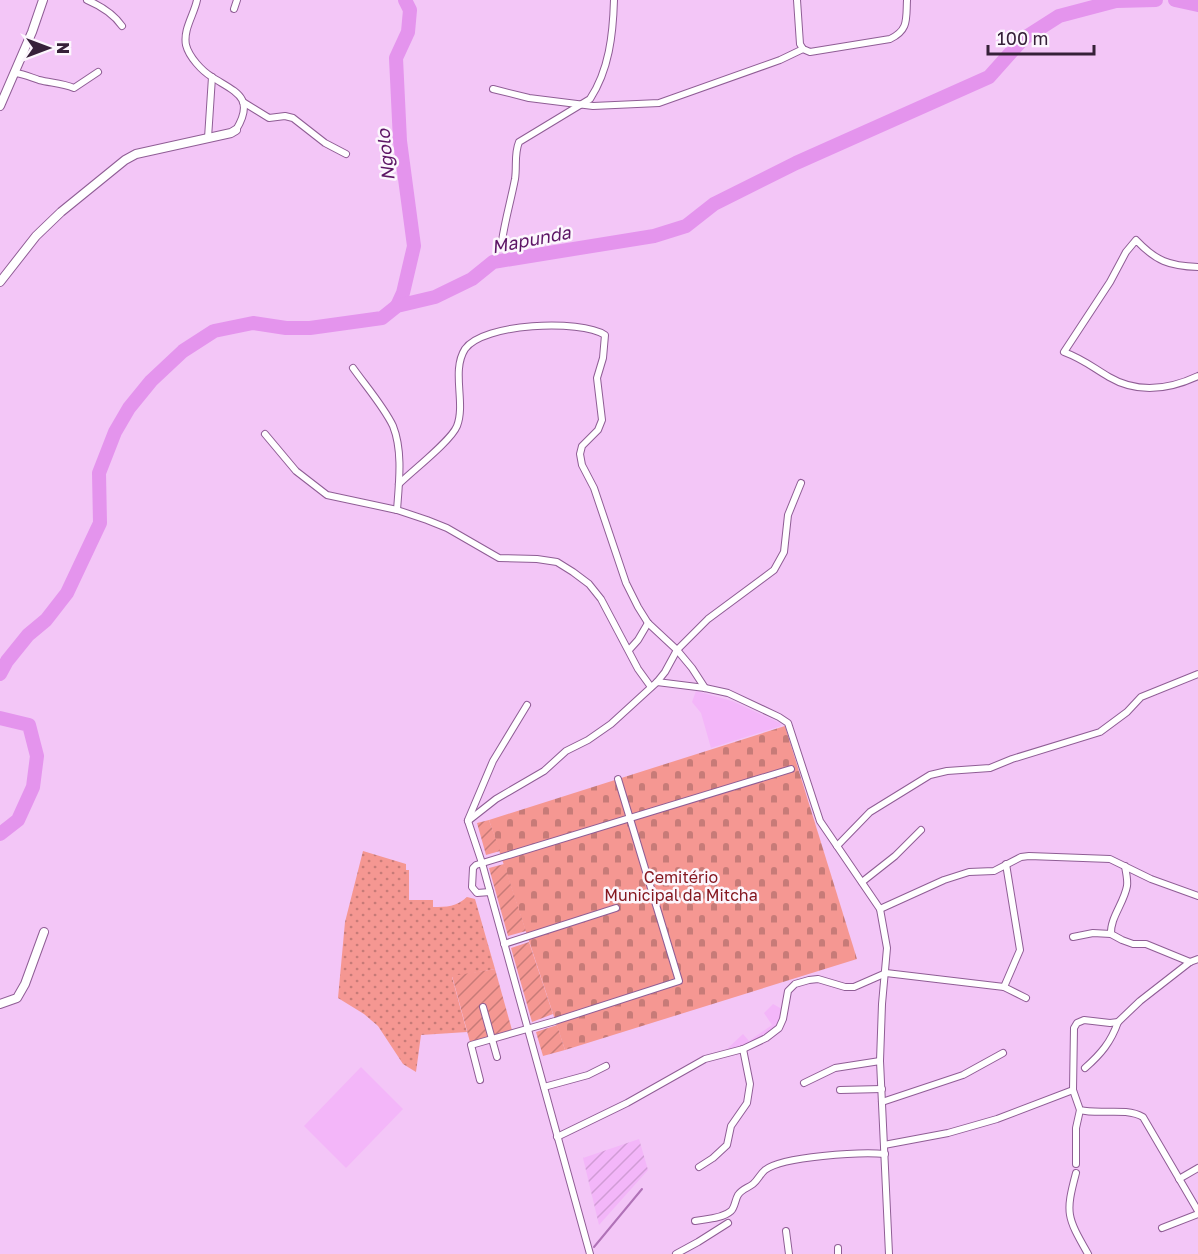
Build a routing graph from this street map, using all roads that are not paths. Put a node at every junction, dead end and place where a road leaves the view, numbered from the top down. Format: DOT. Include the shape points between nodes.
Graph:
graph roads {
  1 [pos="43,0"];
  2 [pos="87,0"];
  3 [pos="198,0"];
  4 [pos="237,0"];
  5 [pos="614,0"];
  6 [pos="797,0"];
  7 [pos="907,0"];
  8 [pos="234,9"];
  9 [pos="122,26"];
  10 [pos="803,49"];
  11 [pos="98,72"];
  12 [pos="15,73"];
  13 [pos="212,77"];
  14 [pos="493,89"];
  15 [pos="243,102"];
  16 [pos="0,106"];
  17 [pos="582,106"];
  18 [pos="236,130"];
  19 [pos="208,138"];
  20 [pos="346,154"];
  21 [pos="502,241"];
  22 [pos="1198,267"];
  23 [pos="0,282"];
  24 [pos="353,368"];
  25 [pos="1198,376"];
  26 [pos="265,434"];
  27 [pos="801,483"];
  28 [pos="399,484"];
  29 [pos="397,510"];
  30 [pos="648,623"];
  31 [pos="628,650"];
  32 [pos="676,650"];
  33 [pos="1198,674"];
  34 [pos="654,684"];
  35 [pos="705,688"];
  36 [pos="527,705"];
  37 [pos="791,770"];
  38 [pos="618,779"];
  39 [pos="630,819"];
  40 [pos="468,821"];
  41 [pos="921,830"];
  42 [pos="837,846"];
  43 [pos="482,863"];
  44 [pos="1006,864"];
  45 [pos="1125,866"];
  46 [pos="862,882"];
  47 [pos="490,892"];
  48 [pos="1198,896"];
  49 [pos="616,908"];
  50 [pos="880,909"];
  51 [pos="44,932"];
  52 [pos="1111,934"];
  53 [pos="1073,937"];
  54 [pos="504,944"];
  55 [pos="1198,959"];
  56 [pos="1190,962"];
  57 [pos="886,973"];
  58 [pos="1004,987"];
  59 [pos="1026,998"];
  60 [pos="0,1004"];
  61 [pos="483,1007"];
  62 [pos="1118,1022"];
  63 [pos="527,1029"];
  64 [pos="491,1039"];
  65 [pos="743,1049"];
  66 [pos="1004,1053"];
  67 [pos="496,1057"];
  68 [pos="880,1061"];
  69 [pos="606,1066"];
  70 [pos="1085,1068"];
  71 [pos="480,1080"];
  72 [pos="804,1083"];
  73 [pos="544,1087"];
  74 [pos="882,1089"];
  75 [pos="840,1090"];
  76 [pos="1073,1090"];
  77 [pos="882,1102"];
  78 [pos="1080,1110"];
  79 [pos="557,1137"];
  80 [pos="884,1145"];
  81 [pos="885,1154"];
  82 [pos="1076,1164"];
  83 [pos="699,1167"];
  84 [pos="1198,1168"];
  85 [pos="1076,1173"];
  86 [pos="1179,1179"];
  87 [pos="1198,1213"];
  88 [pos="695,1221"];
  89 [pos="728,1223"];
  90 [pos="1162,1228"];
  91 [pos="786,1231"];
  92 [pos="590,1254"];
  93 [pos="676,1254"];
  94 [pos="789,1254"];
  95 [pos="889,1254"];
  96 [pos="1088,1254"];
  1 -- 12 [label="street"];
  2 -- 9 [label="street" via="116,16"];
  3 -- 13 [label="street" via="186,43 189,54"];
  4 -- 8 [label="street"];
  5 -- 17 [label="street" via="609,54 595,92"];
  6 -- 10 [label="street"];
  7 -- 10 [label="street" via="901,34 831,49"];
  10 -- 17 [label="street" via="659,103"];
  11 -- 12 [label="street" via="74,88"];
  12 -- 16 [label="street"];
  13 -- 15 [label="street" via="232,88"];
  13 -- 19 [label="street"];
  14 -- 17 [label="street"];
  15 -- 18 [label="street"];
  15 -- 20 [label="street" via="268,118 293,118"];
  17 -- 21 [label="street" via="519,142"];
  18 -- 19 [label="street"];
  19 -- 23 [label="street" via="125,160 36,236"];
  22 -- 25 [label="street" via="1168,263 1150,255 1136,240 1064,352 1137,389 1182,384"];
  24 -- 28 [label="street" via="392,424 397,438"];
  26 -- 29 [label="street" via="296,471 327,495"];
  27 -- 32 [label="street" via="788,515 784,552 774,570 708,618"];
  28 -- 29 [label="street"];
  28 -- 30 [label="street" via="457,425 460,362 473,342 489,334 538,326 601,332 606,339 597,378 602,420 580,454 626,583"];
  29 -- 31 [label="street" via="447,528 500,558 557,562 589,584"];
  30 -- 31 [label="street"];
  30 -- 32 [label="street"];
  31 -- 34 [label="street"];
  32 -- 34 [label="street"];
  32 -- 35 [label="street"];
  33 -- 42 [label="street" via="1141,697 1100,732 990,768 930,775 870,812"];
  34 -- 35 [label="street"];
  34 -- 40 [label="street" via="611,724"];
  35 -- 42 [label="street" via="728,693 788,723 820,821"];
  36 -- 40 [label="street" via="493,761"];
  37 -- 39 [label="street"];
  38 -- 39 [label="street"];
  39 -- 43 [label="street"];
  39 -- 63 [label="street" via="679,981"];
  40 -- 43 [label="street"];
  41 -- 46 [label="street"];
  42 -- 46 [label="street"];
  43 -- 47 [label="street"];
  43 -- 47 [label="street" via="473,868 472,887 477,893"];
  44 -- 45 [label="street" via="1021,857 1058,856 1110,859"];
  44 -- 50 [label="street" via="994,871 969,872 944,880"];
  44 -- 58 [label="street" via="1020,950"];
  45 -- 48 [label="street"];
  45 -- 52 [label="street" via="1128,884 1111,924"];
  46 -- 50 [label="street"];
  47 -- 54 [label="street"];
  49 -- 54 [label="street"];
  50 -- 57 [label="street" via="887,948"];
  51 -- 60 [label="street" via="17,998"];
  52 -- 53 [label="street"];
  52 -- 56 [label="street"];
  54 -- 63 [label="street"];
  55 -- 56 [label="street"];
  56 -- 62 [label="street"];
  57 -- 58 [label="street"];
  57 -- 65 [label="street" via="854,987 840,987 818,979 795,984 788,991 779,1028"];
  57 -- 68 [label="street"];
  58 -- 59 [label="street"];
  61 -- 64 [label="street"];
  62 -- 70 [label="street" via="1106,1047"];
  62 -- 76 [label="street" via="1077,1023"];
  63 -- 64 [label="street"];
  63 -- 73 [label="street"];
  64 -- 67 [label="street"];
  64 -- 71 [label="street" via="471,1045"];
  65 -- 79 [label="street" via="705,1059"];
  65 -- 83 [label="street" via="750,1084 747,1103 731,1126 727,1145"];
  66 -- 77 [label="street" via="963,1075"];
  68 -- 72 [label="street" via="835,1068"];
  68 -- 74 [label="street"];
  69 -- 73 [label="street"];
  73 -- 79 [label="street"];
  74 -- 75 [label="street"];
  74 -- 77 [label="street"];
  76 -- 78 [label="street"];
  76 -- 80 [label="street" via="997,1119"];
  77 -- 80 [label="street"];
  78 -- 82 [label="street"];
  78 -- 86 [label="street" via="1136,1114 1143,1118"];
  79 -- 92 [label="street"];
  80 -- 81 [label="street"];
  81 -- 88 [label="street" via="837,1155 770,1167 739,1192 728,1213"];
  81 -- 95 [label="street"];
  84 -- 86 [label="street"];
  85 -- 96 [label="street" via="1068,1203 1071,1225"];
  86 -- 87 [label="street"];
  87 -- 90 [label="street"];
  89 -- 93 [label="street"];
  91 -- 94 [label="street"];
}
